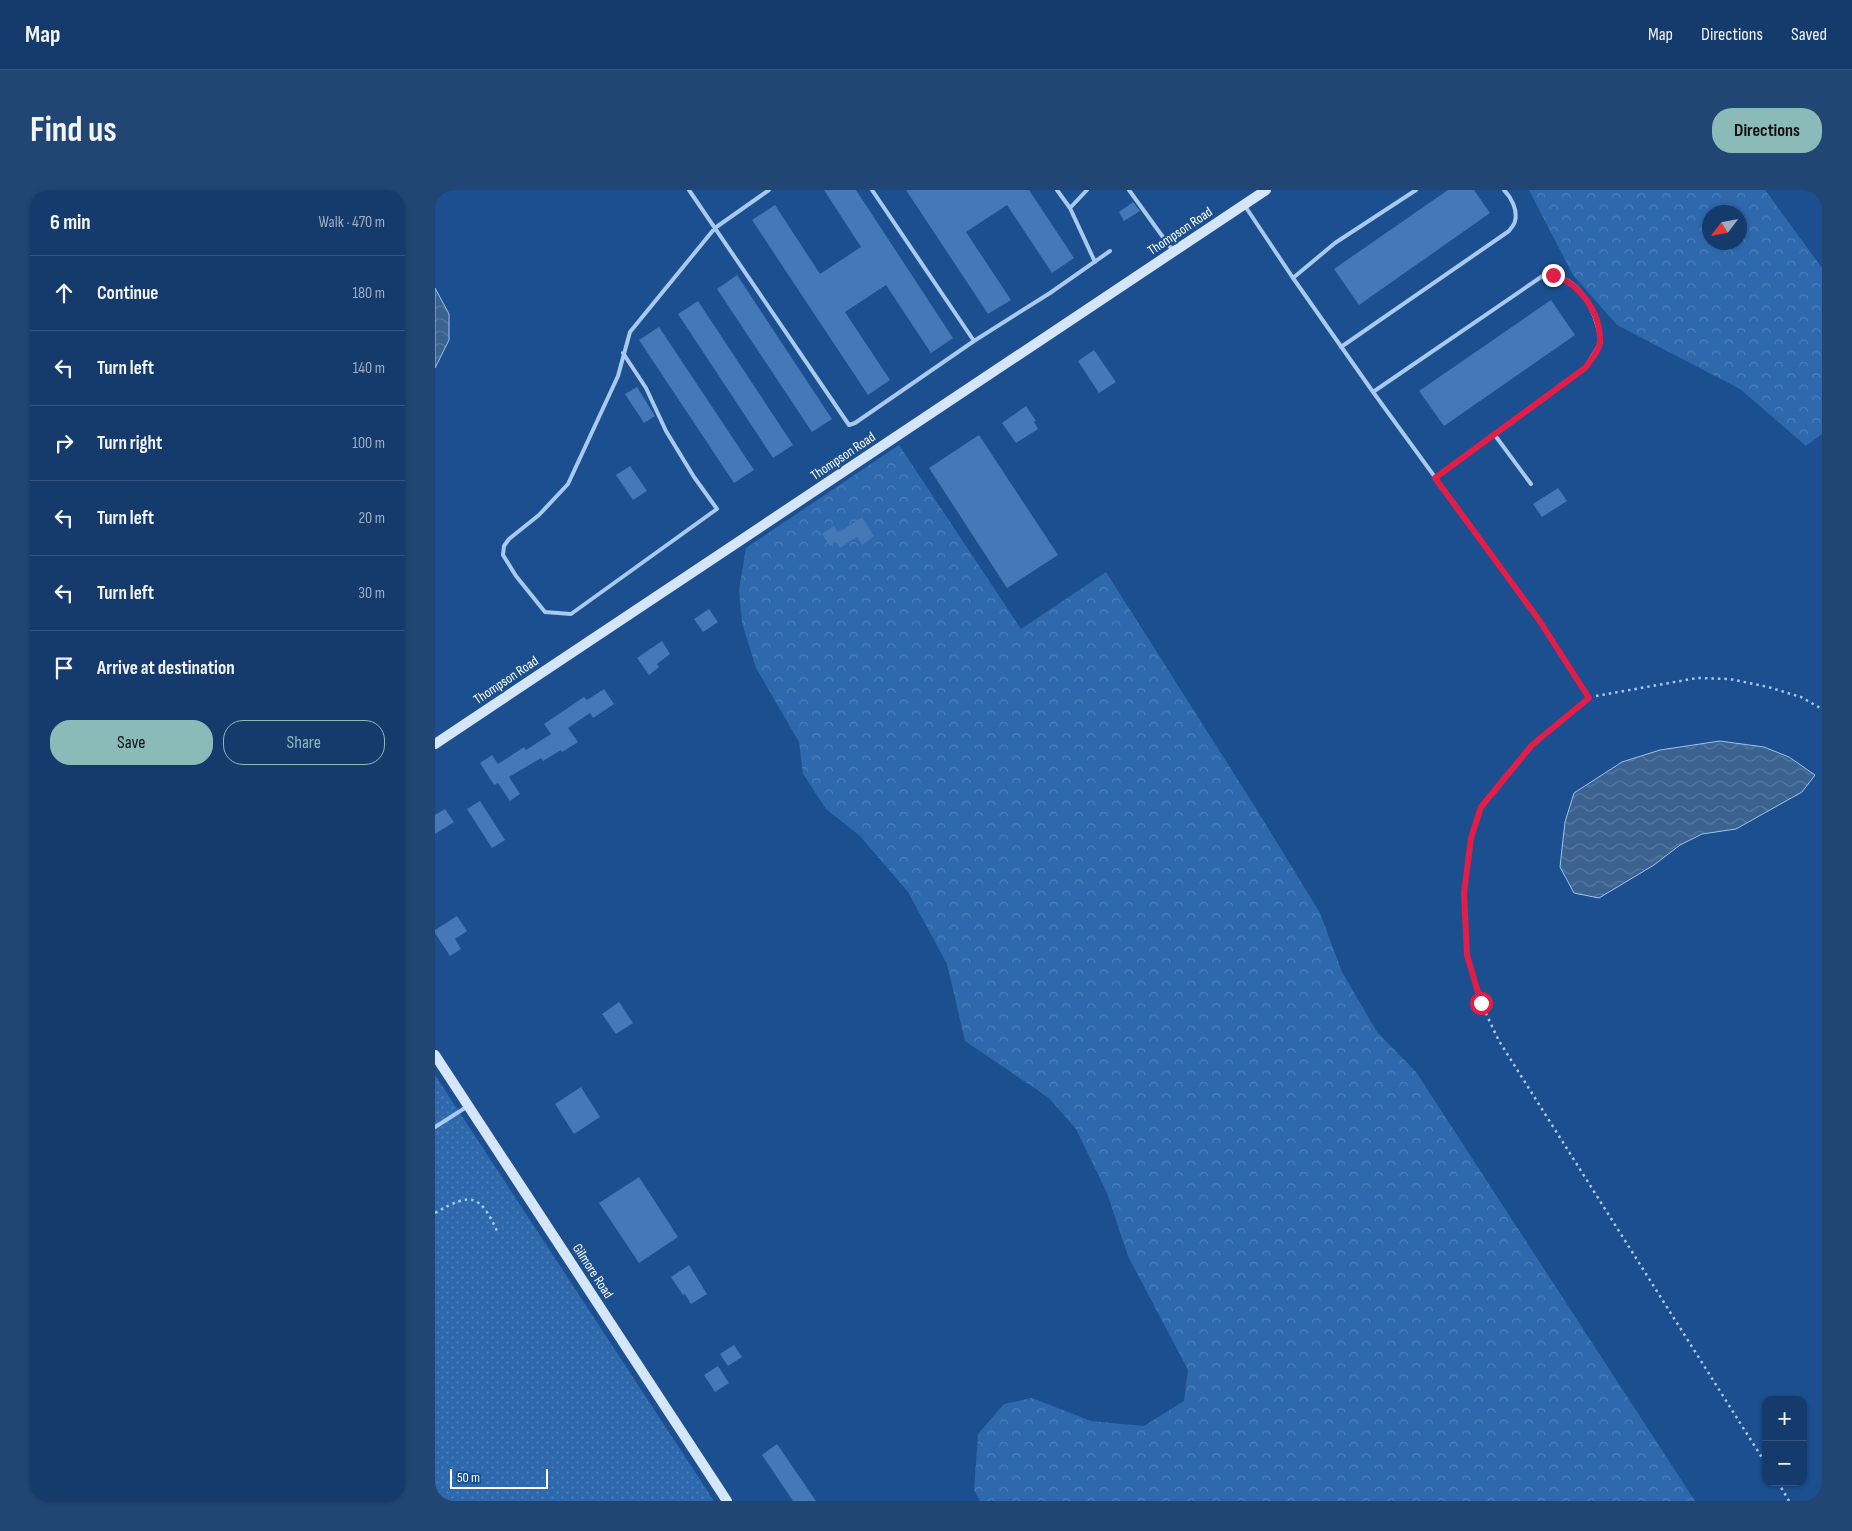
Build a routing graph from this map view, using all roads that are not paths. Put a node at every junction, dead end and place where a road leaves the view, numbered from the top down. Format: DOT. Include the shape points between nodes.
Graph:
graph roads {
  1 [pos="689,190"];
  2 [pos="769,190"];
  3 [pos="873,190"];
  4 [pos="1057,190"];
  5 [pos="1087,190"];
  6 [pos="1129,190"];
  7 [pos="1266,190"];
  8 [pos="1416,190"];
  9 [pos="1505,190"];
  10 [pos="1244,204"];
  11 [pos="1070,208"];
  12 [pos="715,228"];
  13 [pos="1110,251"];
  14 [pos="1173,252"];
  15 [pos="1095,262"];
  16 [pos="1293,278"];
  17 [pos="974,341"];
  18 [pos="1341,347"];
  19 [pos="623,353"];
  20 [pos="1373,392"];
  21 [pos="1494,434"];
  22 [pos="1435,478"];
  23 [pos="1531,484"];
  24 [pos="1589,698"];
  25 [pos="435,744"];
  26 [pos="435,1055"];
  27 [pos="468,1106"];
  28 [pos="435,1127"];
  29 [pos="727,1501"];
  1 -- 12 [label="lane"];
  2 -- 12 [label="lane"];
  3 -- 17 [label="lane"];
  4 -- 11 [label="lane"];
  5 -- 11 [label="lane"];
  6 -- 14 [label="lane"];
  7 -- 10 [label="main road, Thompson Road"];
  8 -- 16 [label="lane" via="1335,243"];
  9 -- 18 [label="lane" via="1515,214 1509,231"];
  10 -- 14 [label="main road, Thompson Road"];
  10 -- 16 [label="lane"];
  11 -- 15 [label="lane"];
  12 -- 17 [label="lane" via="849,425"];
  12 -- 19 [label="lane" via="630,332"];
  13 -- 15 [label="lane"];
  14 -- 25 [label="main road, Thompson Road"];
  15 -- 17 [label="lane"];
  16 -- 18 [label="lane"];
  18 -- 20 [label="lane"];
  19 -- 19 [label="lane" via="619,376 568,484 504,546 503,554 516,576 545,612 571,614 717,509 676,446 646,388"];
  20 -- 21 [label="lane" via="1544,275 1561,277 1584,294 1595,316 1601,342 1585,368"];
  20 -- 22 [label="lane"];
  21 -- 22 [label="lane"];
  21 -- 23 [label="lane"];
  22 -- 24 [label="lane" via="1539,620"];
  26 -- 27 [label="main road, Gilmore Road"];
  27 -- 28 [label="lane"];
  27 -- 29 [label="main road, Gilmore Road"];
}
